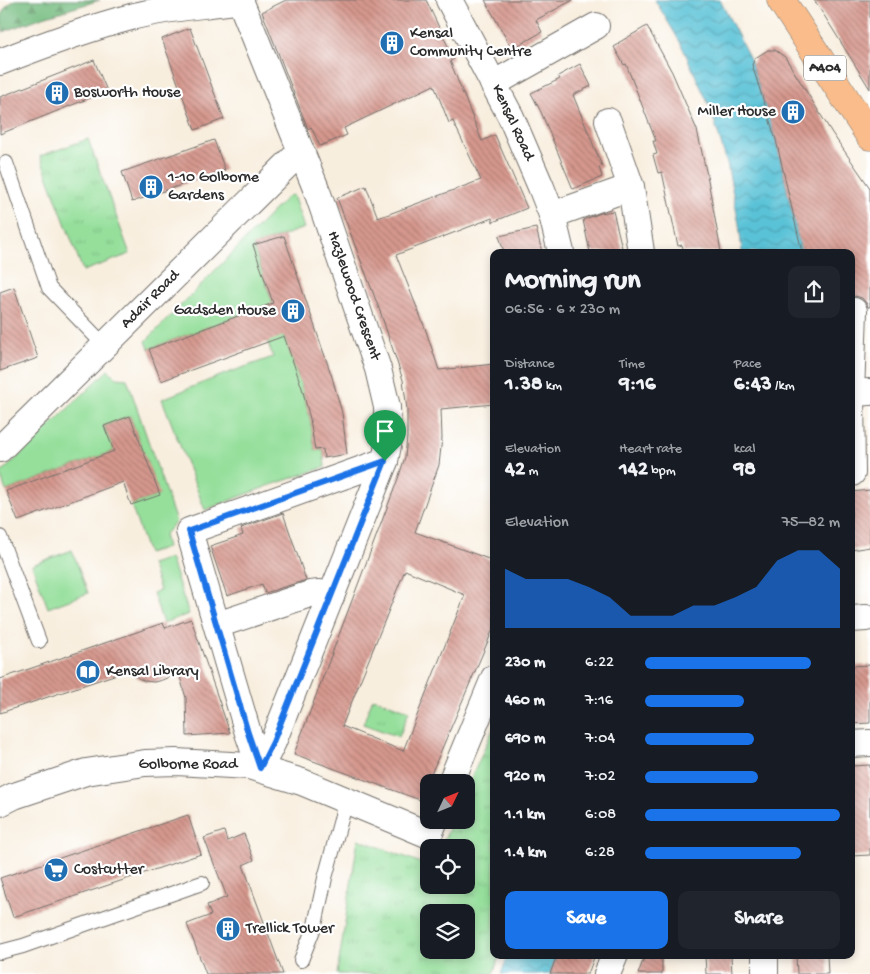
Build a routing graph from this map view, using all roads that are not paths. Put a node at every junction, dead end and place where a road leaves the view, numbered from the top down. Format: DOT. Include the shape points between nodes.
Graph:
graph roads {
  1 [pos="241,0"];
  2 [pos="449,0"];
  3 [pos="780,0"];
  4 [pos="596,26"];
  5 [pos="0,62"];
  6 [pos="493,84"];
  7 [pos="608,121"];
  8 [pos="870,136"];
  9 [pos="301,151"];
  10 [pos="6,163"];
  11 [pos="631,186"];
  12 [pos="552,215"];
  13 [pos="560,249"];
  14 [pos="641,249"];
  15 [pos="105,346"];
  16 [pos="870,392"];
  17 [pos="855,393"];
  18 [pos="0,449"];
  19 [pos="385,461"];
  20 [pos="0,537"];
  21 [pos="331,597"];
  22 [pos="217,626"];
  23 [pos="39,641"];
  24 [pos="490,688"];
  25 [pos="248,733"];
  26 [pos="273,742"];
  27 [pos="870,743"];
  28 [pos="855,744"];
  29 [pos="260,768"];
  30 [pos="454,774"];
  31 [pos="346,801"];
  32 [pos="0,804"];
  33 [pos="420,824"];
  34 [pos="202,883"];
  35 [pos="0,952"];
  36 [pos="613,959"];
  37 [pos="764,959"];
  38 [pos="301,960"];
  39 [pos="607,974"];
  40 [pos="765,974"];
  1 -- 5 [label="street" via="132,16"];
  1 -- 9 [label="street, Hazlewood Crescent"];
  2 -- 6 [label="street, Kensal Road"];
  3 -- 8 [label="main road, A404"];
  4 -- 6 [label="street"];
  6 -- 12 [label="street, Kensal Road" via="511,117"];
  7 -- 11 [label="street"];
  9 -- 15 [label="street, Adair Road"];
  9 -- 19 [label="street, Hazlewood Crescent" via="378,369 387,407"];
  10 -- 15 [label="lane" via="49,288"];
  11 -- 12 [label="street"];
  11 -- 14 [label="street"];
  12 -- 13 [label="street, Kensal Road"];
  15 -- 18 [label="street, Adair Road"];
  16 -- 17 [label="street"];
  19 -- 21 [label="street, Hazlewood Crescent"];
  19 -- 22 [label="street" via="189,531"];
  20 -- 23 [label="lane"];
  21 -- 22 [label="street" via="310,594"];
  21 -- 26 [label="street, Hazlewood Crescent"];
  22 -- 25 [label="street"];
  24 -- 30 [label="street"];
  25 -- 26 [label="street"];
  25 -- 29 [label="street"];
  26 -- 29 [label="street, Hazlewood Crescent"];
  27 -- 28 [label="street"];
  29 -- 31 [label="street, Golborne Road"];
  29 -- 32 [label="street, Golborne Road" via="145,763 86,772 14,796"];
  31 -- 33 [label="street, Golborne Road"];
  31 -- 38 [label="lane" via="324,878 315,925"];
  34 -- 35 [label="lane"];
  36 -- 39 [label="street"];
  37 -- 40 [label="street"];
}
